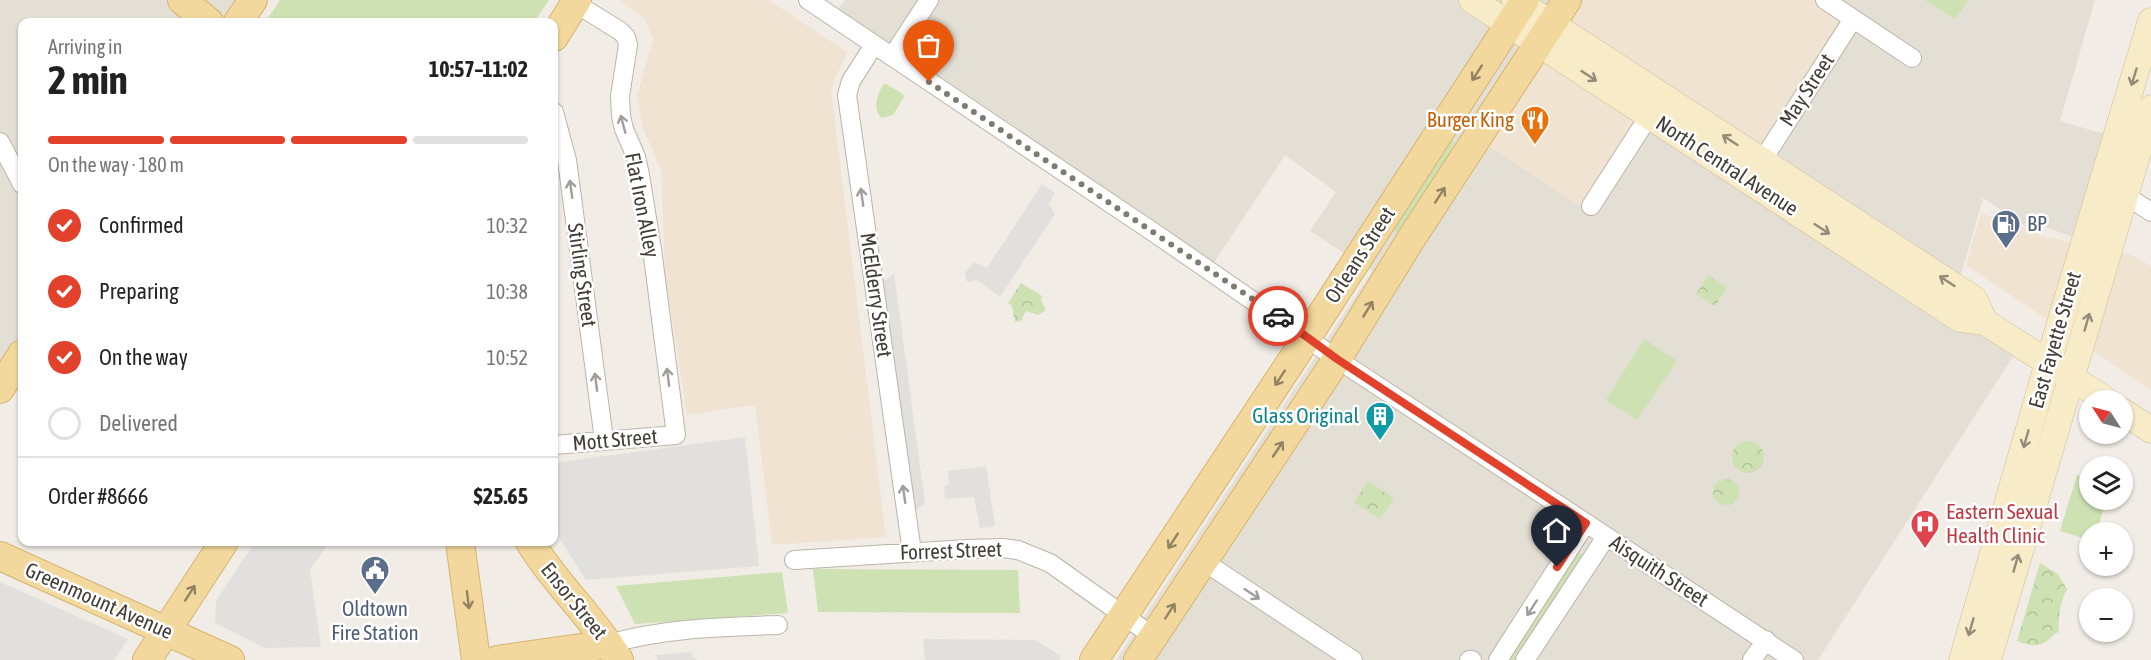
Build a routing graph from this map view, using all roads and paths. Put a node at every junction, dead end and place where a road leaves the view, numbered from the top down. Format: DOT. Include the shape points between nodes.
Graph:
graph roads {
  1 [pos="182,0"];
  2 [pos="253,0"];
  3 [pos="808,0"];
  4 [pos="929,0"];
  5 [pos="1472,0"];
  6 [pos="1568,0"];
  7 [pos="1825,0"];
  8 [pos="576,1"];
  9 [pos="1517,7"];
  10 [pos="204,18"];
  11 [pos="241,18"];
  12 [pos="1853,19"];
  13 [pos="2151,21"];
  14 [pos="558,30"];
  15 [pos="1546,34"];
  16 [pos="874,45"];
  17 [pos="892,57"];
  18 [pos="1912,58"];
  19 [pos="2151,108"];
  20 [pos="1649,116"];
  21 [pos="558,127"];
  22 [pos="0,142"];
  23 [pos="1755,171"];
  24 [pos="18,176"];
  25 [pos="2125,195"];
  26 [pos="1591,206"];
  27 [pos="2151,212"];
  28 [pos="1307,337"];
  29 [pos="1337,359"];
  30 [pos="18,360"];
  31 [pos="2048,363"];
  32 [pos="2070,378"];
  33 [pos="0,389"];
  34 [pos="2090,390"];
  35 [pos="2133,418"];
  36 [pos="2151,430"];
  37 [pos="676,435"];
  38 [pos="604,440"];
  39 [pos="558,445"];
  40 [pos="1586,523"];
  41 [pos="1606,537"];
  42 [pos="221,546"];
  43 [pos="461,546"];
  44 [pos="533,546"];
  45 [pos="912,552"];
  46 [pos="0,556"];
  47 [pos="794,560"];
  48 [pos="1203,561"];
  49 [pos="1123,616"];
  50 [pos="778,625"];
  51 [pos="166,631"];
  52 [pos="1154,637"];
  53 [pos="1766,640"];
  54 [pos="614,652"];
  55 [pos="147,660"];
  56 [pos="230,660"];
  57 [pos="476,660"];
  58 [pos="497,660"];
  59 [pos="1094,660"];
  60 [pos="1138,660"];
  61 [pos="1353,660"];
  62 [pos="1498,660"];
  63 [pos="1525,660"];
  64 [pos="1752,660"];
  65 [pos="1794,660"];
  66 [pos="1962,660"];
  67 [pos="1988,660"];
  1 -- 10 [label="main road"];
  2 -- 11 [label="main road"];
  3 -- 16 [label="street, Aisquith Street"];
  4 -- 17 [label="street"];
  5 -- 9 [label="main road, North Central Avenue"];
  6 -- 15 [label="main road, Orleans Street"];
  7 -- 12 [label="street"];
  8 -- 14 [label="main road"];
  37 -- 8 [label="street, Flat Iron Alley, one-way" via="640,175 621,116 628,45 620,31"];
  9 -- 15 [label="main road, North Central Avenue"];
  9 -- 28 [label="main road, Orleans Street, one-way"];
  12 -- 18 [label="street"];
  12 -- 23 [label="street, May Street"];
  13 -- 31 [label="main road, East Fayette Street, one-way"];
  15 -- 20 [label="main road, North Central Avenue, one-way"];
  23 -- 15 [label="main road, North Central Avenue, one-way"];
  29 -- 15 [label="main road, Orleans Street, one-way"];
  16 -- 17 [label="street, Aisquith Street"];
  45 -- 16 [label="street, McElderry Street, one-way" via="847,95 851,81"];
  17 -- 28 [label="street, Aisquith Street"];
  19 -- 25 [label="main road, East Fayette Street"];
  20 -- 23 [label="main road, North Central Avenue"];
  20 -- 26 [label="street"];
  38 -- 21 [label="street, Stirling Street, one-way" via="567,160"];
  22 -- 24 [label="street"];
  23 -- 31 [label="main road, North Central Avenue" via="1960,319 1985,322"];
  25 -- 27 [label="street"];
  32 -- 25 [label="main road, East Fayette Street, one-way"];
  28 -- 29 [label="street, Aisquith Street"];
  28 -- 49 [label="main road, Orleans Street, one-way"];
  29 -- 40 [label="street, Aisquith Street"];
  48 -- 29 [label="main road, Orleans Street, one-way"];
  30 -- 33 [label="main road"];
  31 -- 32 [label="main road, North Central Avenue"];
  31 -- 66 [label="main road, East Fayette Street, one-way"];
  32 -- 34 [label="main road, North Central Avenue"];
  67 -- 32 [label="main road, East Fayette Street, one-way"];
  35 -- 36 [label="main road"];
  37 -- 38 [label="street, Mott Street"];
  38 -- 39 [label="street, Mott Street"];
  40 -- 41 [label="street, Aisquith Street"];
  40 -- 62 [label="street, one-way"];
  41 -- 53 [label="street, Aisquith Street"];
  41 -- 63 [label="street"];
  51 -- 42 [label="main road, one-way"];
  43 -- 57 [label="main road, one-way"];
  44 -- 54 [label="main road, Ensor Street"];
  45 -- 47 [label="street, Forrest Street"];
  45 -- 49 [label="street, Forrest Street" via="1018,550 1050,563"];
  46 -- 51 [label="main road, Greenmount Avenue"];
  52 -- 48 [label="main road, Orleans Street, one-way"];
  48 -- 61 [label="street, one-way"];
  49 -- 52 [label="street, Forrest Street"];
  49 -- 59 [label="main road, Orleans Street"];
  50 -- 54 [label="street" via="644,634"];
  51 -- 55 [label="main road"];
  51 -- 56 [label="main road, Greenmount Avenue"];
  52 -- 60 [label="main road, Orleans Street"];
  53 -- 64 [label="street"];
  53 -- 65 [label="street, Aisquith Street"];
  54 -- 58 [label="main road"];
}
